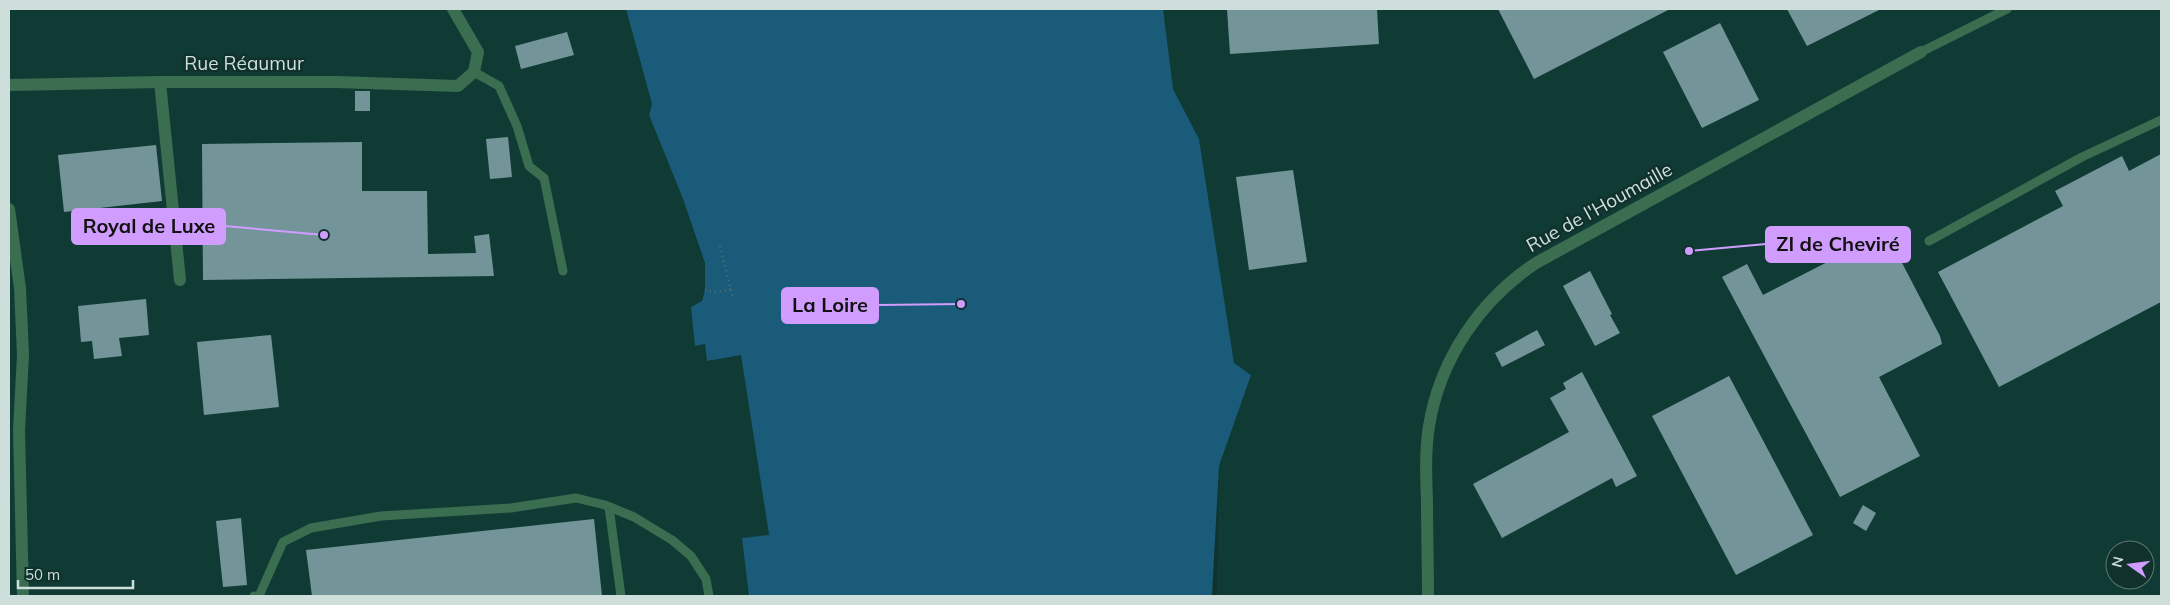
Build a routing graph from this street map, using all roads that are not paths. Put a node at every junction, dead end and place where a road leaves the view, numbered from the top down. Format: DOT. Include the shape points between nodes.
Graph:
graph roads {
  1 [pos="453,9"];
  2 [pos="2007,9"];
  3 [pos="1921,52"];
  4 [pos="474,72"];
  5 [pos="160,82"];
  6 [pos="9,85"];
  7 [pos="2161,120"];
  8 [pos="9,209"];
  9 [pos="1929,241"];
  10 [pos="563,271"];
  11 [pos="180,280"];
  12 [pos="609,507"];
  13 [pos="23,596"];
  14 [pos="254,596"];
  15 [pos="621,596"];
  16 [pos="709,596"];
  17 [pos="1428,596"];
  1 -- 4 [label="street" via="478,52"];
  2 -- 3 [label="lane, Rue de l'Houmaille"];
  3 -- 17 [label="street, Rue de l'Houmaille" via="1536,263 1483,309 1461,339 1445,370 1429,426 1426,463"];
  4 -- 5 [label="street, Rue Réaumur" via="458,86"];
  4 -- 10 [label="lane" via="499,86 517,126 529,166 544,178"];
  5 -- 6 [label="street, Rue Réaumur"];
  5 -- 11 [label="street"];
  7 -- 9 [label="lane" via="2082,158"];
  8 -- 13 [label="street" via="20,288 23,355 19,430"];
  12 -- 14 [label="lane" via="576,498 511,508 381,516 311,528 282,542 258,596"];
  12 -- 15 [label="lane"];
  12 -- 16 [label="lane" via="634,517 692,556 706,579"];
}
